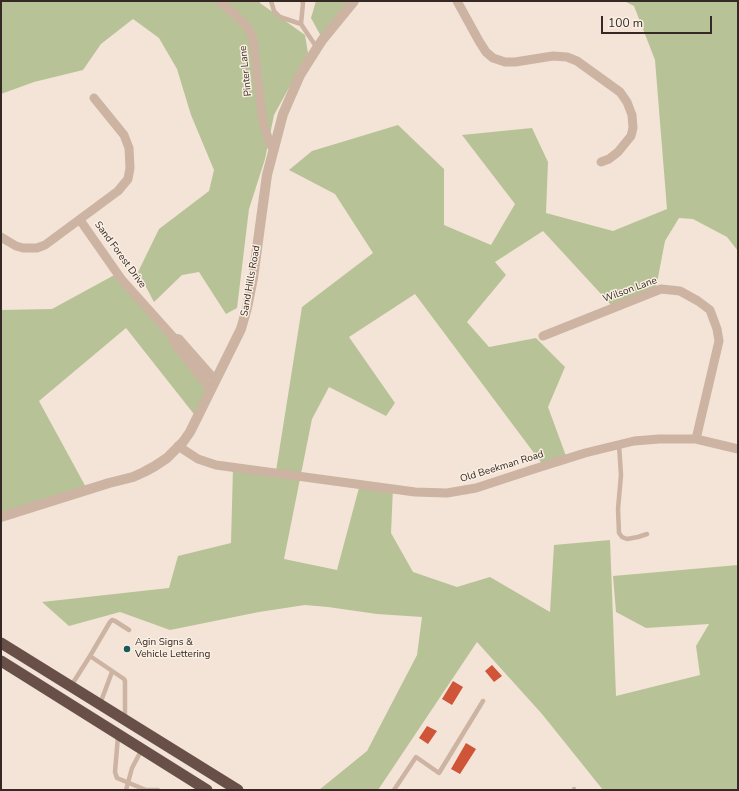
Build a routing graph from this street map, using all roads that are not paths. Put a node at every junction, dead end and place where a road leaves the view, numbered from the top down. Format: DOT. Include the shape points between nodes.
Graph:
graph roads {
  1 [pos="219,1"];
  2 [pos="271,1"];
  3 [pos="302,1"];
  4 [pos="354,1"];
  5 [pos="457,1"];
  6 [pos="301,24"];
  7 [pos="317,48"];
  8 [pos="94,98"];
  9 [pos="274,150"];
  10 [pos="602,162"];
  11 [pos="80,220"];
  12 [pos="1,237"];
  13 [pos="543,336"];
  14 [pos="174,338"];
  15 [pos="215,380"];
  16 [pos="211,390"];
  17 [pos="696,439"];
  18 [pos="619,445"];
  19 [pos="178,446"];
  20 [pos="738,449"];
  21 [pos="1,517"];
  22 [pos="647,534"];
  23 [pos="129,630"];
  24 [pos="1,643"];
  25 [pos="90,656"];
  26 [pos="1,661"];
  27 [pos="112,672"];
  28 [pos="71,686"];
  29 [pos="483,701"];
  30 [pos="100,704"];
  31 [pos="124,720"];
  32 [pos="118,734"];
  33 [pos="142,749"];
  34 [pos="129,782"];
  35 [pos="126,790"];
  36 [pos="146,790"];
  37 [pos="158,790"];
  38 [pos="207,790"];
  39 [pos="238,790"];
  40 [pos="394,790"];
  1 -- 9 [label="street, Pinter Lane" via="247,26 253,39 263,124"];
  2 -- 6 [label="lane" via="274,11 280,17"];
  3 -- 6 [label="lane"];
  4 -- 7 [label="street, Sand Hills Road"];
  5 -- 10 [label="street" via="486,52 494,58 504,62 515,62 553,56 567,57 620,92 632,115 631,136 618,152"];
  6 -- 7 [label="lane"];
  7 -- 9 [label="street, Sand Hills Road" via="300,75 283,114"];
  8 -- 11 [label="street" via="124,135 129,148 130,168 128,179 118,191"];
  9 -- 15 [label="street, Sand Hills Road" via="267,175 247,308 241,329"];
  11 -- 12 [label="street" via="37,248 16,246"];
  11 -- 14 [label="street, Sand Forest Drive" via="122,280"];
  13 -- 17 [label="street, Wilson Lane" via="661,288 680,291 698,301 710,310 719,341"];
  14 -- 15 [label="street, Sand Forest Drive" via="179,339"];
  14 -- 16 [label="street, Sand Forest Drive" via="174,342"];
  15 -- 16 [label="street, Sand Hills Road"];
  16 -- 19 [label="street, Sand Hills Road" via="190,432"];
  17 -- 18 [label="street, Old Beekman Road" via="659,438"];
  17 -- 20 [label="street, Old Beekman Road"];
  18 -- 19 [label="street, Old Beekman Road" via="578,455 476,488 446,493 415,492 216,465 198,459"];
  18 -- 22 [label="lane" via="619,533 627,539"];
  19 -- 21 [label="street, Sand Hills Road" via="167,458 133,477"];
  23 -- 25 [label="lane" via="112,620"];
  24 -- 28 [label="highway"];
  25 -- 27 [label="lane"];
  25 -- 28 [label="lane"];
  26 -- 32 [label="highway"];
  27 -- 30 [label="lane"];
  27 -- 31 [label="lane" via="125,681"];
  28 -- 30 [label="highway"];
  29 -- 40 [label="lane" via="439,772 416,757"];
  30 -- 31 [label="highway"];
  31 -- 39 [label="highway"];
  32 -- 33 [label="highway"];
  32 -- 34 [label="lane" via="115,772 117,778"];
  33 -- 34 [label="lane" via="132,768"];
  33 -- 38 [label="highway" via="192,783"];
  34 -- 35 [label="lane"];
  34 -- 36 [label="lane"];
  36 -- 37 [label="lane"];
}
